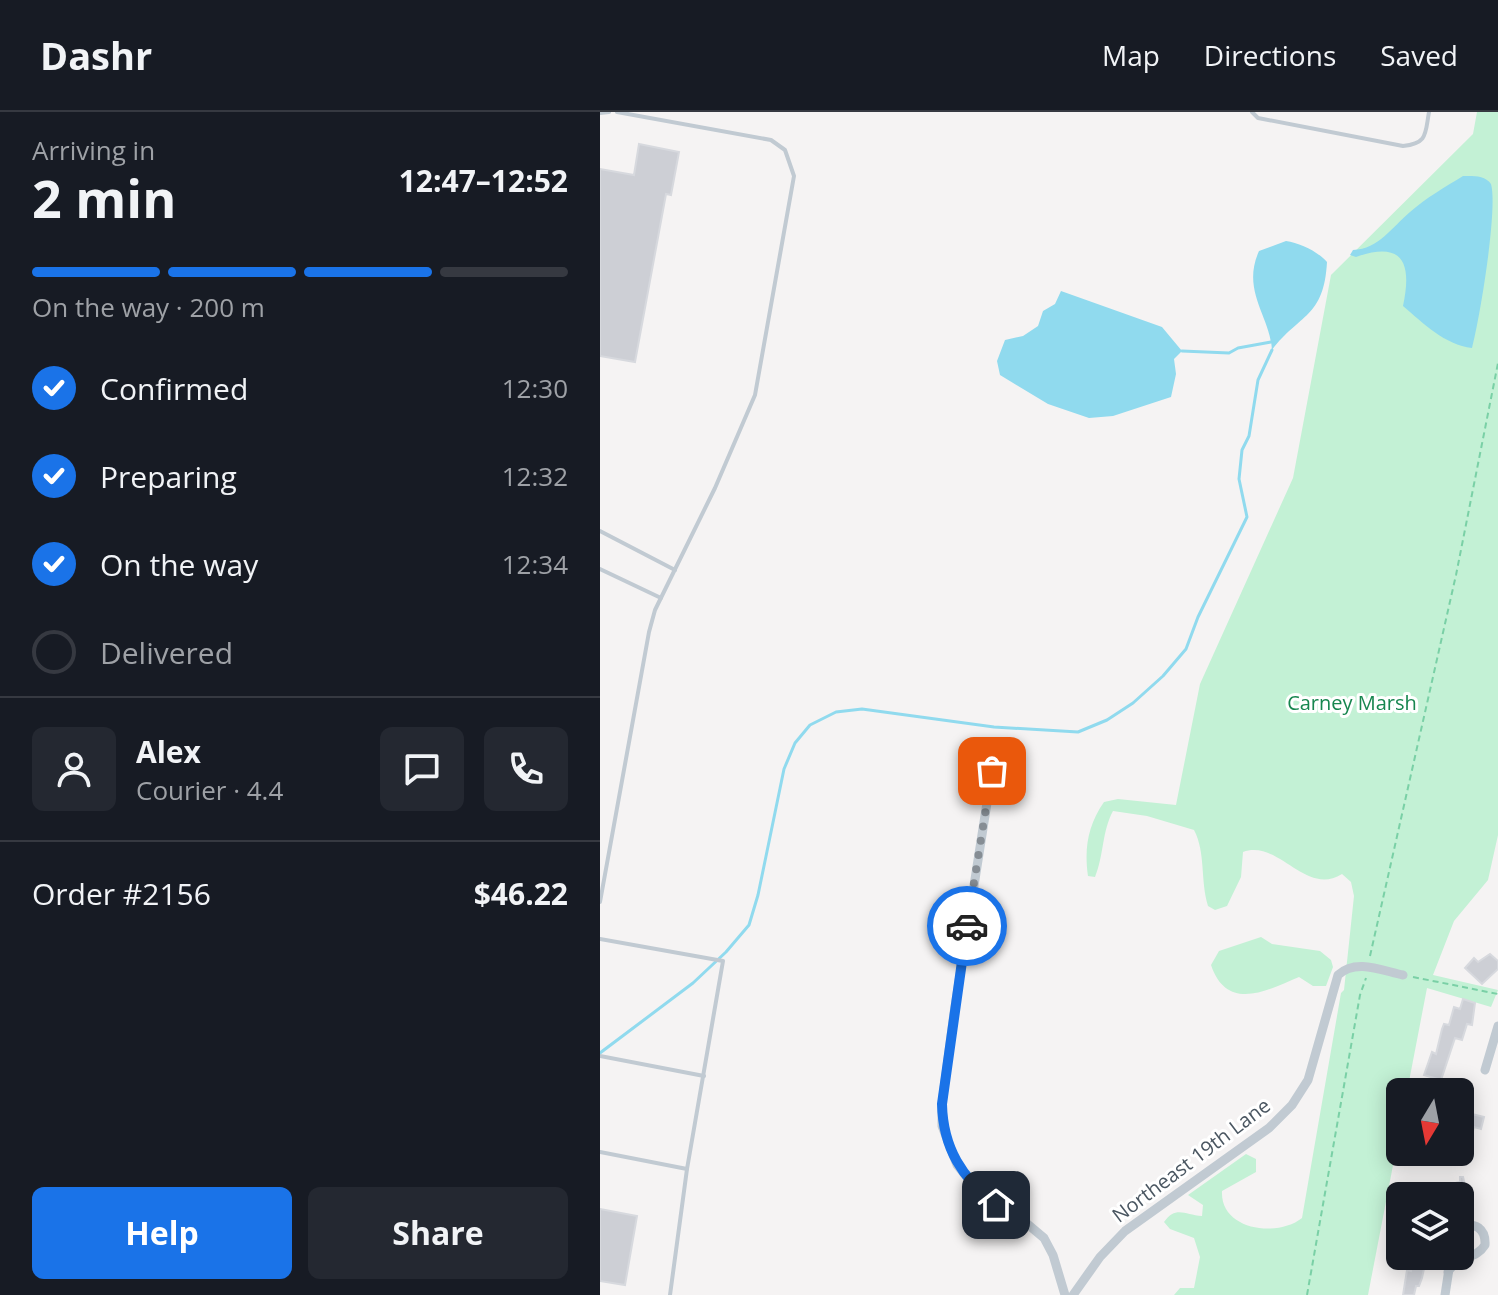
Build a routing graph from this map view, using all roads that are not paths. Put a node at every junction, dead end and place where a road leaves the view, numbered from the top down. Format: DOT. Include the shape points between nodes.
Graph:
graph roads {
  1 [pos="609,112"];
  2 [pos="617,112"];
  3 [pos="1252,112"];
  4 [pos="1429,112"];
  5 [pos="600,113"];
  6 [pos="600,531"];
  7 [pos="600,569"];
  8 [pos="675,570"];
  9 [pos="661,598"];
  10 [pos="992,771"];
  11 [pos="600,902"];
  12 [pos="600,939"];
  13 [pos="1403,975"];
  14 [pos="1498,1026"];
  15 [pos="600,1056"];
  16 [pos="1485,1070"];
  17 [pos="704,1076"];
  18 [pos="600,1152"];
  19 [pos="687,1169"];
  20 [pos="1474,1225"];
  21 [pos="1474,1255"];
  22 [pos="1448,1272"];
  23 [pos="670,1295"];
  24 [pos="1065,1295"];
  25 [pos="1073,1295"];
  26 [pos="1445,1295"];
  1 -- 5 [label="lane"];
  2 -- 8 [label="lane" via="771,140 785,150 794,176 755,395"];
  3 -- 4 [label="lane" via="1258,118 1403,146 1424,139"];
  6 -- 8 [label="lane"];
  7 -- 9 [label="lane"];
  8 -- 9 [label="lane"];
  9 -- 11 [label="lane" via="649,632"];
  10 -- 24 [label="street" via="954,1007 942,1126 957,1165 970,1181 1044,1238"];
  12 -- 17 [label="lane" via="723,961"];
  13 -- 25 [label="street, Northeast 19th Lane" via="1368,967 1351,967 1338,975 1308,1080 1292,1105 1269,1128 1125,1231"];
  14 -- 16 [label="street"];
  15 -- 17 [label="lane"];
  17 -- 19 [label="lane"];
  18 -- 19 [label="lane"];
  19 -- 23 [label="lane"];
  20 -- 21 [label="street" via="1485,1236 1485,1245"];
  22 -- 26 [label="street"];
}
